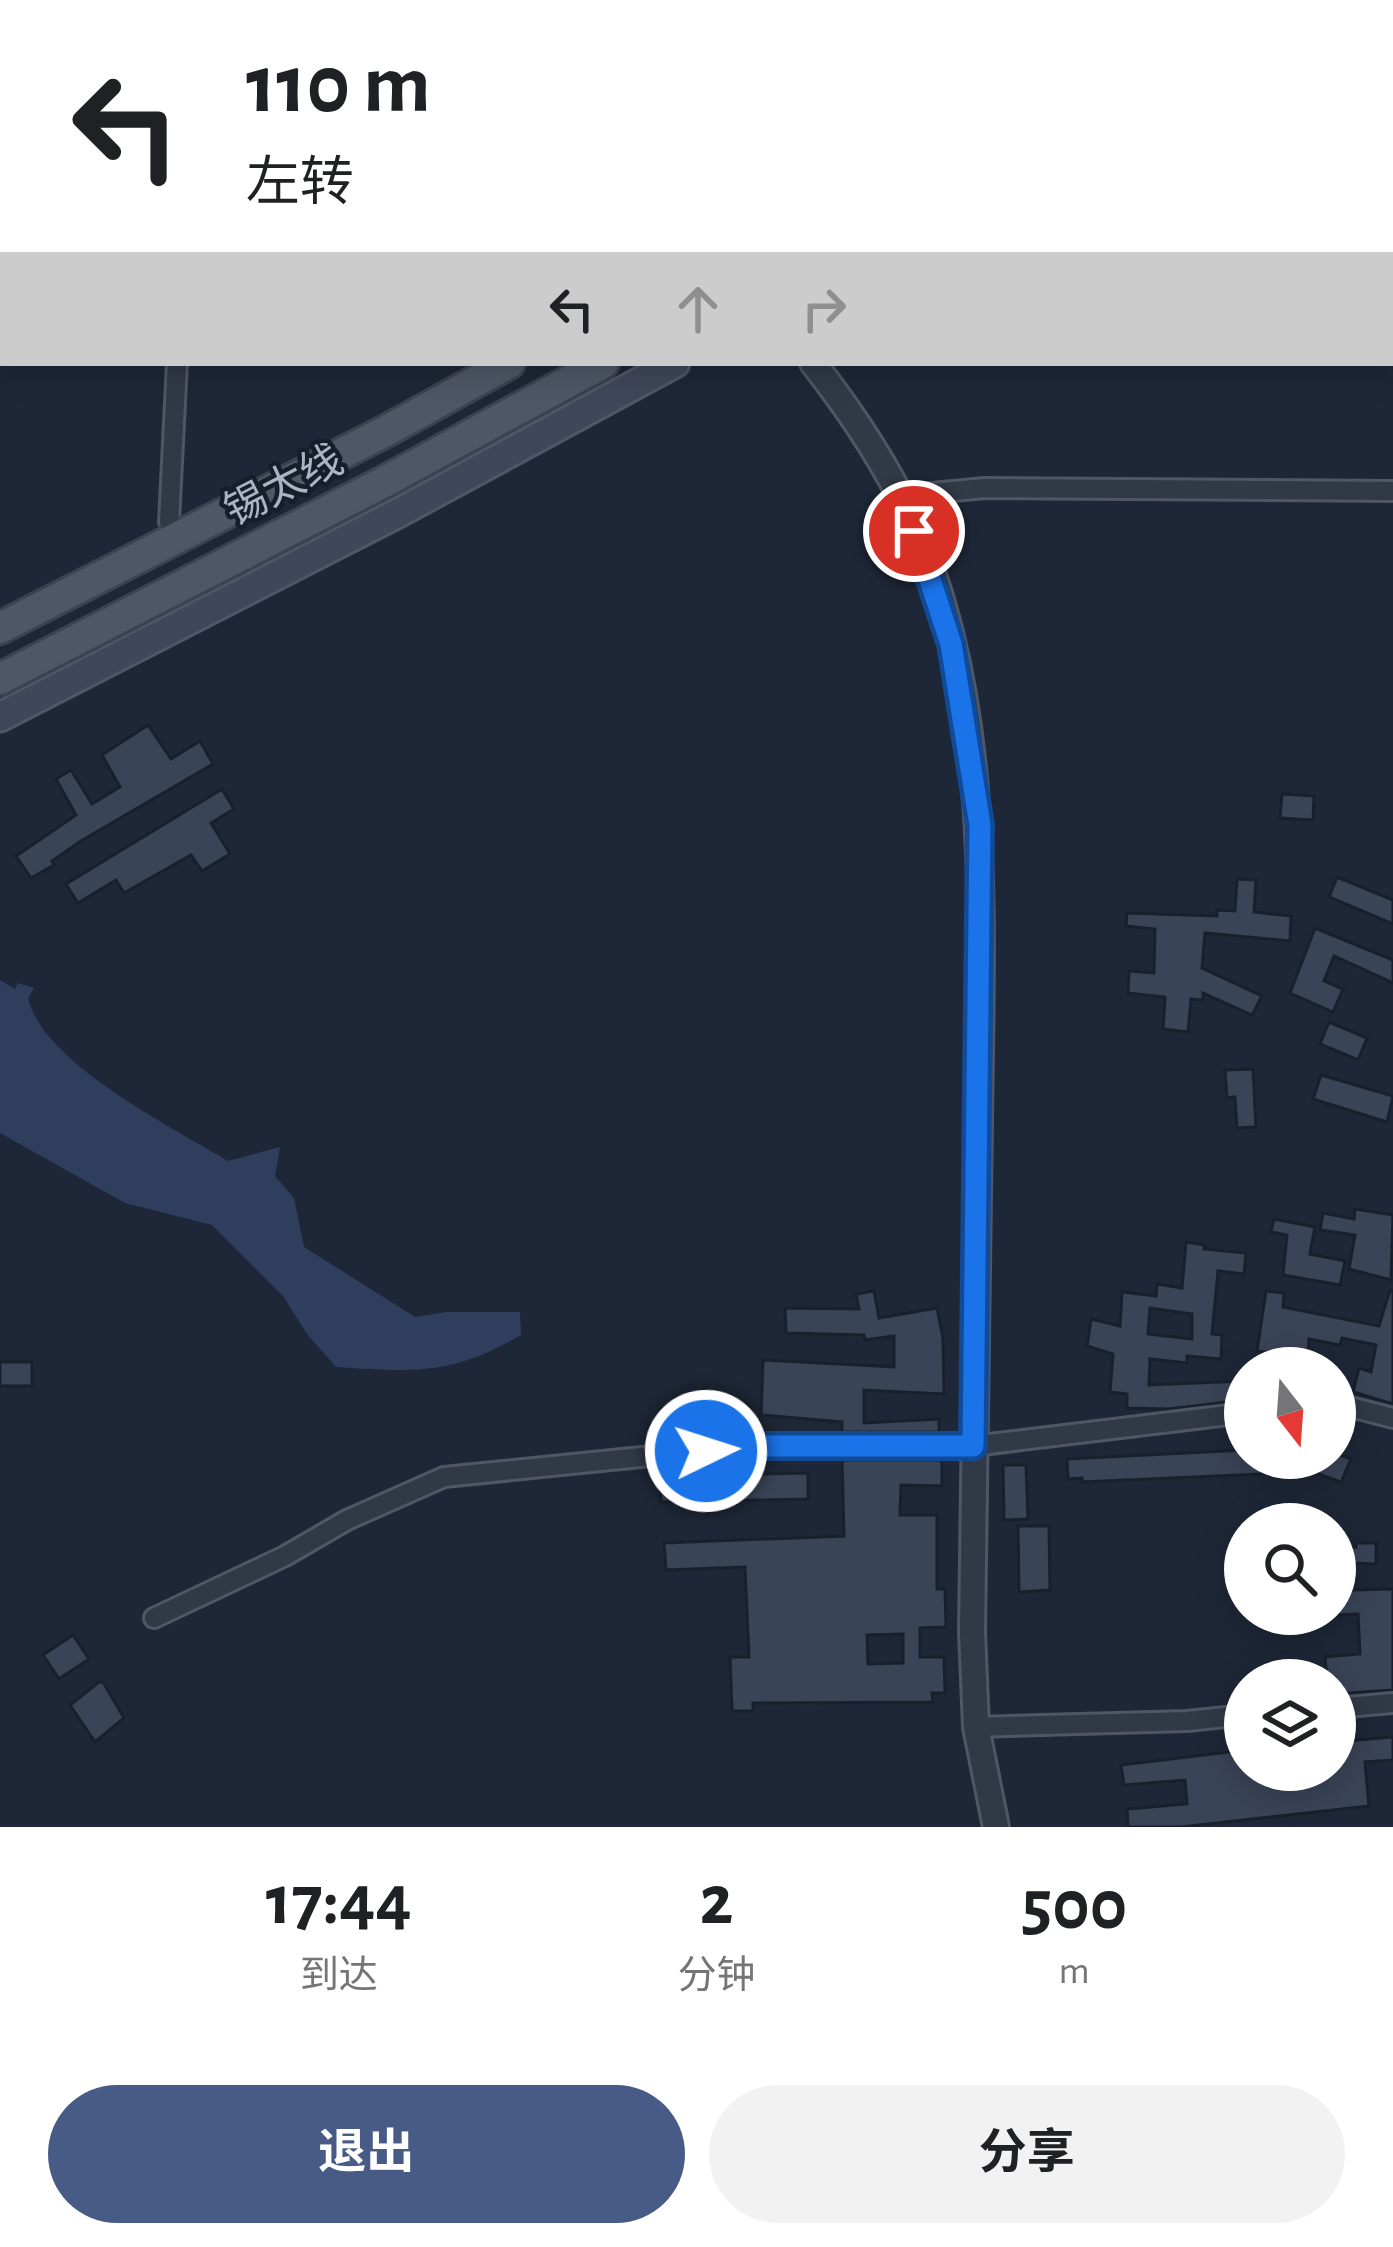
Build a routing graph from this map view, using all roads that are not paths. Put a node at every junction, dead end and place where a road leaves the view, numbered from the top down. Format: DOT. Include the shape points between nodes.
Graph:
graph roads {
  1 [pos="177,366"];
  2 [pos="504,366"];
  3 [pos="597,366"];
  4 [pos="669,366"];
  5 [pos="815,366"];
  6 [pos="1393,490"];
  7 [pos="901,496"];
  8 [pos="169,522"];
  9 [pos="0,628"];
  10 [pos="0,679"];
  11 [pos="0,717"];
  12 [pos="1356,1408"];
  13 [pos="1224,1416"];
  14 [pos="1393,1418"];
  15 [pos="973,1446"];
  16 [pos="154,1618"];
  17 [pos="1393,1703"];
  18 [pos="1356,1706"];
  19 [pos="1224,1717"];
  20 [pos="976,1727"];
  21 [pos="996,1827"];
  1 -- 8 [label="street"];
  2 -- 9 [label="main road, 锡太线"];
  3 -- 10 [label="main road, 锡太线"];
  4 -- 11 [label="main road"];
  5 -- 7 [label="street"];
  6 -- 7 [label="street" via="985,488"];
  7 -- 15 [label="street" via="951,644 980,825"];
  12 -- 14 [label="street"];
  13 -- 15 [label="street"];
  15 -- 16 [label="street" via="750,1446 444,1478"];
  15 -- 20 [label="street"];
  17 -- 18 [label="street"];
  19 -- 20 [label="street"];
  20 -- 21 [label="street"];
}
